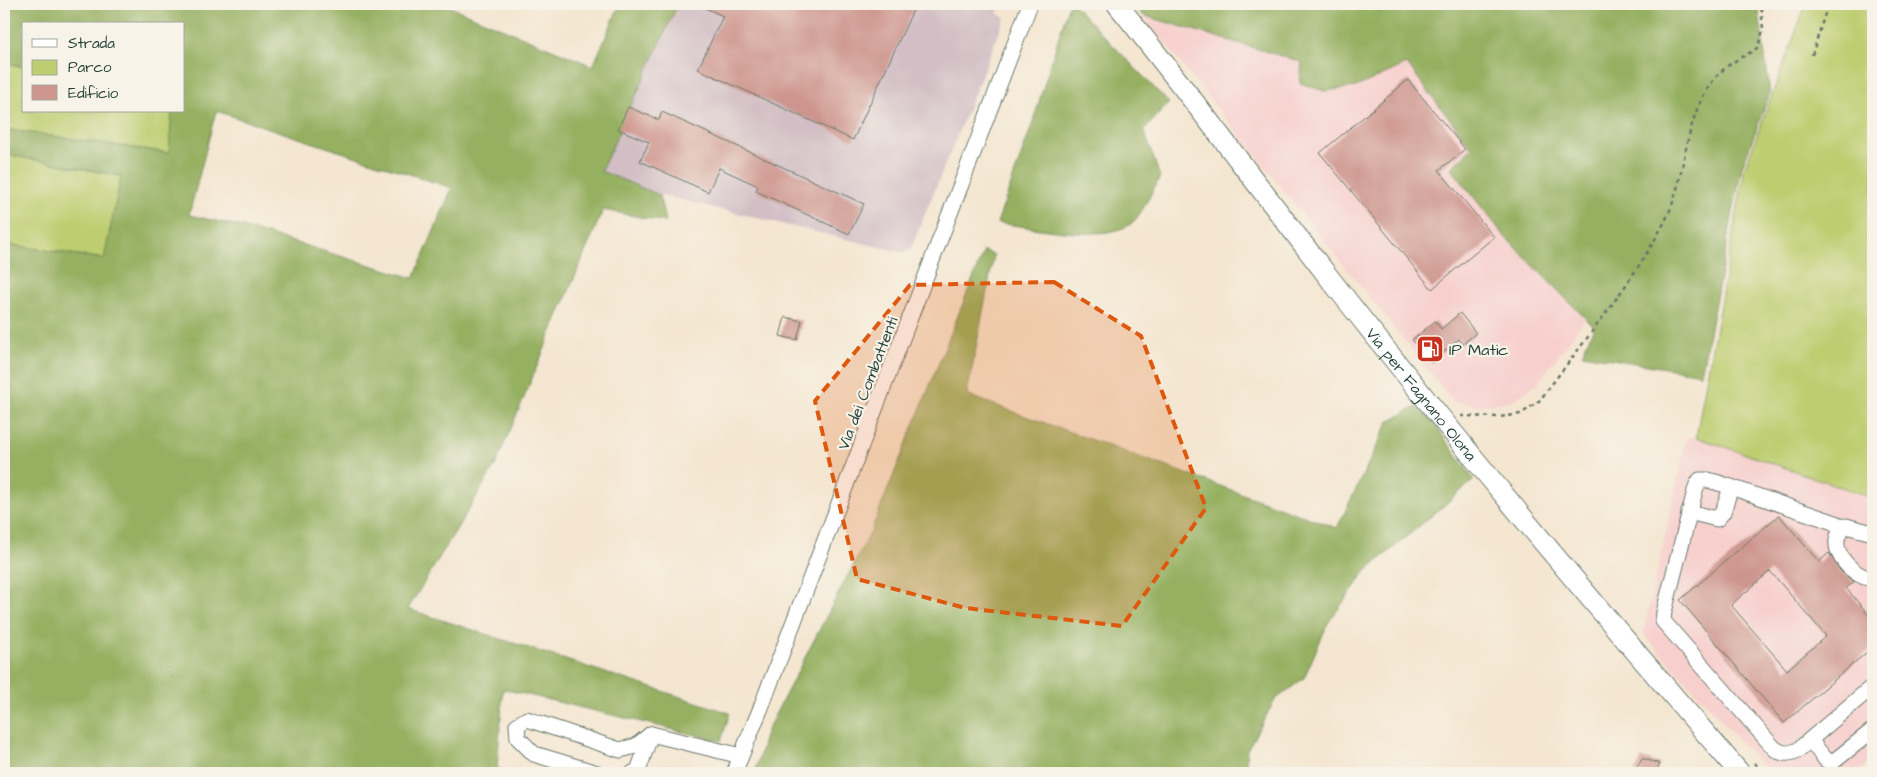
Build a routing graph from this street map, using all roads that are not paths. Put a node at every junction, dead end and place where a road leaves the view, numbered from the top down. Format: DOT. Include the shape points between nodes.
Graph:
graph roads {
  1 [pos="1030,4"];
  2 [pos="1117,4"];
  3 [pos="1731,487"];
  4 [pos="1689,512"];
  5 [pos="1843,528"];
  6 [pos="1873,533"];
  7 [pos="1873,579"];
  8 [pos="1652,672"];
  9 [pos="1873,686"];
  10 [pos="1873,730"];
  11 [pos="652,734"];
  12 [pos="1810,740"];
  13 [pos="741,756"];
  14 [pos="597,773"];
  15 [pos="633,773"];
  16 [pos="734,773"];
  17 [pos="1740,773"];
  18 [pos="1751,773"];
  1 -- 13 [label="street, Via dei Combattenti"];
  2 -- 8 [label="main road, Via per Fagnano Olona" via="1328,276"];
  3 -- 4 [label="street" via="1723,512 1717,519"];
  3 -- 4 [label="street" via="1700,480"];
  3 -- 5 [label="street"];
  4 -- 12 [label="street" via="1663,621 1778,751 1790,753"];
  5 -- 6 [label="street"];
  5 -- 7 [label="street" via="1837,536 1838,553 1854,571"];
  8 -- 17 [label="main road, Via per Fagnano Olona"];
  8 -- 18 [label="street" via="1681,696"];
  9 -- 12 [label="street"];
  10 -- 12 [label="street" via="1833,762 1826,760"];
  11 -- 13 [label="street"];
  11 -- 14 [label="street" via="636,746 620,750 527,719 517,725 518,738 534,754"];
  11 -- 15 [label="street" via="638,771"];
  13 -- 16 [label="street, Via dei Combattenti"];
}
